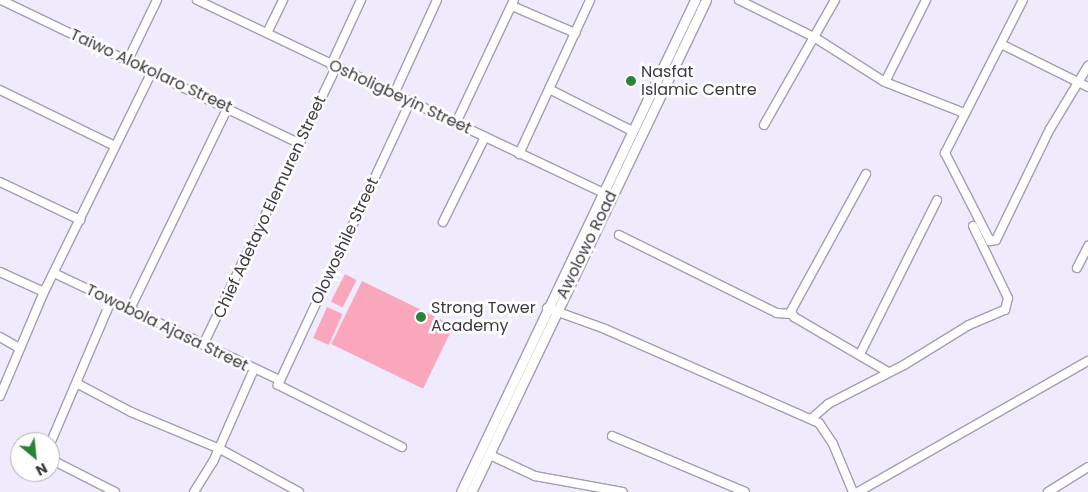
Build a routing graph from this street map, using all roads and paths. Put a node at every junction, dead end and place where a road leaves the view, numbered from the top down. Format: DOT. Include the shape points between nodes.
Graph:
graph roads {
  1 [pos="1,0"];
  2 [pos="157,0"];
  3 [pos="200,0"];
  4 [pos="283,0"];
  5 [pos="361,0"];
  6 [pos="437,0"];
  7 [pos="590,0"];
  8 [pos="695,0"];
  9 [pos="706,0"];
  10 [pos="739,0"];
  11 [pos="835,0"];
  12 [pos="926,0"];
  13 [pos="1023,0"];
  14 [pos="513,3"];
  15 [pos="267,33"];
  16 [pos="575,34"];
  17 [pos="814,37"];
  18 [pos="1001,44"];
  19 [pos="128,60"];
  20 [pos="1088,66"];
  21 [pos="333,67"];
  22 [pos="152,72"];
  23 [pos="885,82"];
  24 [pos="1077,82"];
  25 [pos="1088,87"];
  26 [pos="549,89"];
  27 [pos="0,90"];
  28 [pos="394,94"];
  29 [pos="410,102"];
  30 [pos="228,107"];
  31 [pos="964,113"];
  32 [pos="456,123"];
  33 [pos="764,125"];
  34 [pos="632,131"];
  35 [pos="485,137"];
  36 [pos="300,144"];
  37 [pos="115,146"];
  38 [pos="519,154"];
  39 [pos="866,174"];
  40 [pos="0,182"];
  41 [pos="607,195"];
  42 [pos="937,200"];
  43 [pos="80,220"];
  44 [pos="442,222"];
  45 [pos="973,226"];
  46 [pos="619,235"];
  47 [pos="1088,246"];
  48 [pos="1077,268"];
  49 [pos="0,272"];
  50 [pos="56,274"];
  51 [pos="44,292"];
  52 [pos="111,301"];
  53 [pos="130,309"];
  54 [pos="551,310"];
  55 [pos="791,314"];
  56 [pos="0,337"];
  57 [pos="203,346"];
  58 [pos="19,348"];
  59 [pos="860,354"];
  60 [pos="1088,361"];
  61 [pos="254,369"];
  62 [pos="888,372"];
  63 [pos="279,380"];
  64 [pos="78,384"];
  65 [pos="0,396"];
  66 [pos="811,419"];
  67 [pos="56,432"];
  68 [pos="612,436"];
  69 [pos="402,447"];
  70 [pos="220,449"];
  71 [pos="490,455"];
  72 [pos="60,464"];
  73 [pos="1088,467"];
  74 [pos="115,492"];
  75 [pos="194,492"];
  76 [pos="299,492"];
  77 [pos="461,492"];
  78 [pos="471,492"];
  79 [pos="622,492"];
  80 [pos="745,492"];
  81 [pos="853,492"];
  82 [pos="858,492"];
  83 [pos="1048,492"];
  1 -- 19 [label="street, Taiwo Alokolaro Street"];
  2 -- 19 [label="street"];
  3 -- 15 [label="street, Osholigbeyin Street"];
  4 -- 15 [label="street"];
  5 -- 21 [label="street, Chief Adetayo Elemuren Street"];
  6 -- 28 [label="street"];
  7 -- 16 [label="street"];
  8 -- 34 [label="main road, Awolowo Road"];
  9 -- 41 [label="main road, Awolowo Road"];
  10 -- 17 [label="street"];
  11 -- 17 [label="street"];
  12 -- 23 [label="street"];
  13 -- 18 [label="street"];
  14 -- 16 [label="street"];
  14 -- 32 [label="street"];
  15 -- 21 [label="street, Osholigbeyin Street"];
  16 -- 26 [label="street"];
  17 -- 23 [label="street"];
  17 -- 33 [label="street"];
  18 -- 24 [label="street"];
  18 -- 31 [label="street"];
  19 -- 22 [label="street, Taiwo Alokolaro Street"];
  20 -- 24 [label="street"];
  21 -- 28 [label="street, Osholigbeyin Street"];
  21 -- 36 [label="street, Chief Adetayo Elemuren Street"];
  22 -- 30 [label="street, Taiwo Alokolaro Street"];
  22 -- 37 [label="street"];
  23 -- 31 [label="street"];
  24 -- 25 [label="street"];
  24 -- 31 [label="street" via="996,240 987,236 946,157 947,146"];
  26 -- 34 [label="street"];
  26 -- 38 [label="street"];
  27 -- 37 [label="street"];
  28 -- 29 [label="street, Osholigbeyin Street"];
  29 -- 32 [label="street, Osholigbeyin Street"];
  29 -- 63 [label="street, Olowoshile Street"];
  30 -- 36 [label="street, Taiwo Alokolaro Street"];
  30 -- 53 [label="street"];
  32 -- 35 [label="street, Osholigbeyin Street"];
  34 -- 41 [label="main road, Awolowo Road"];
  35 -- 38 [label="street, Osholigbeyin Street"];
  35 -- 44 [label="street"];
  36 -- 57 [label="street, Chief Adetayo Elemuren Street"];
  37 -- 43 [label="street"];
  38 -- 41 [label="street, Osholigbeyin Street"];
  39 -- 55 [label="street"];
  40 -- 43 [label="street"];
  41 -- 54 [label="main road, Awolowo Road"];
  42 -- 59 [label="street"];
  43 -- 50 [label="street"];
  45 -- 62 [label="street" via="1009,305"];
  46 -- 55 [label="street" via="777,313"];
  47 -- 48 [label="street"];
  49 -- 51 [label="street"];
  50 -- 51 [label="street"];
  50 -- 52 [label="street, Towobola Ajasa Street"];
  51 -- 58 [label="street"];
  52 -- 53 [label="street, Towobola Ajasa Street"];
  52 -- 64 [label="street"];
  53 -- 57 [label="street, Towobola Ajasa Street"];
  54 -- 66 [label="street" via="605,329"];
  54 -- 71 [label="main road, Awolowo Road"];
  54 -- 77 [label="main road, Awolowo Road"];
  55 -- 59 [label="street"];
  56 -- 58 [label="street"];
  57 -- 61 [label="street, Towobola Ajasa Street"];
  58 -- 65 [label="street"];
  59 -- 62 [label="street"];
  60 -- 82 [label="street"];
  61 -- 63 [label="street, Towobola Ajasa Street"];
  61 -- 70 [label="street"];
  62 -- 66 [label="street" via="828,404"];
  63 -- 69 [label="street" via="280,390"];
  64 -- 67 [label="street"];
  64 -- 70 [label="street" via="131,412"];
  66 -- 81 [label="street" via="826,432"];
  68 -- 80 [label="street"];
  70 -- 75 [label="street"];
  70 -- 76 [label="street"];
  71 -- 78 [label="main road, Awolowo Road"];
  71 -- 79 [label="street" via="535,476"];
  72 -- 74 [label="street"];
  73 -- 83 [label="street"];
}
